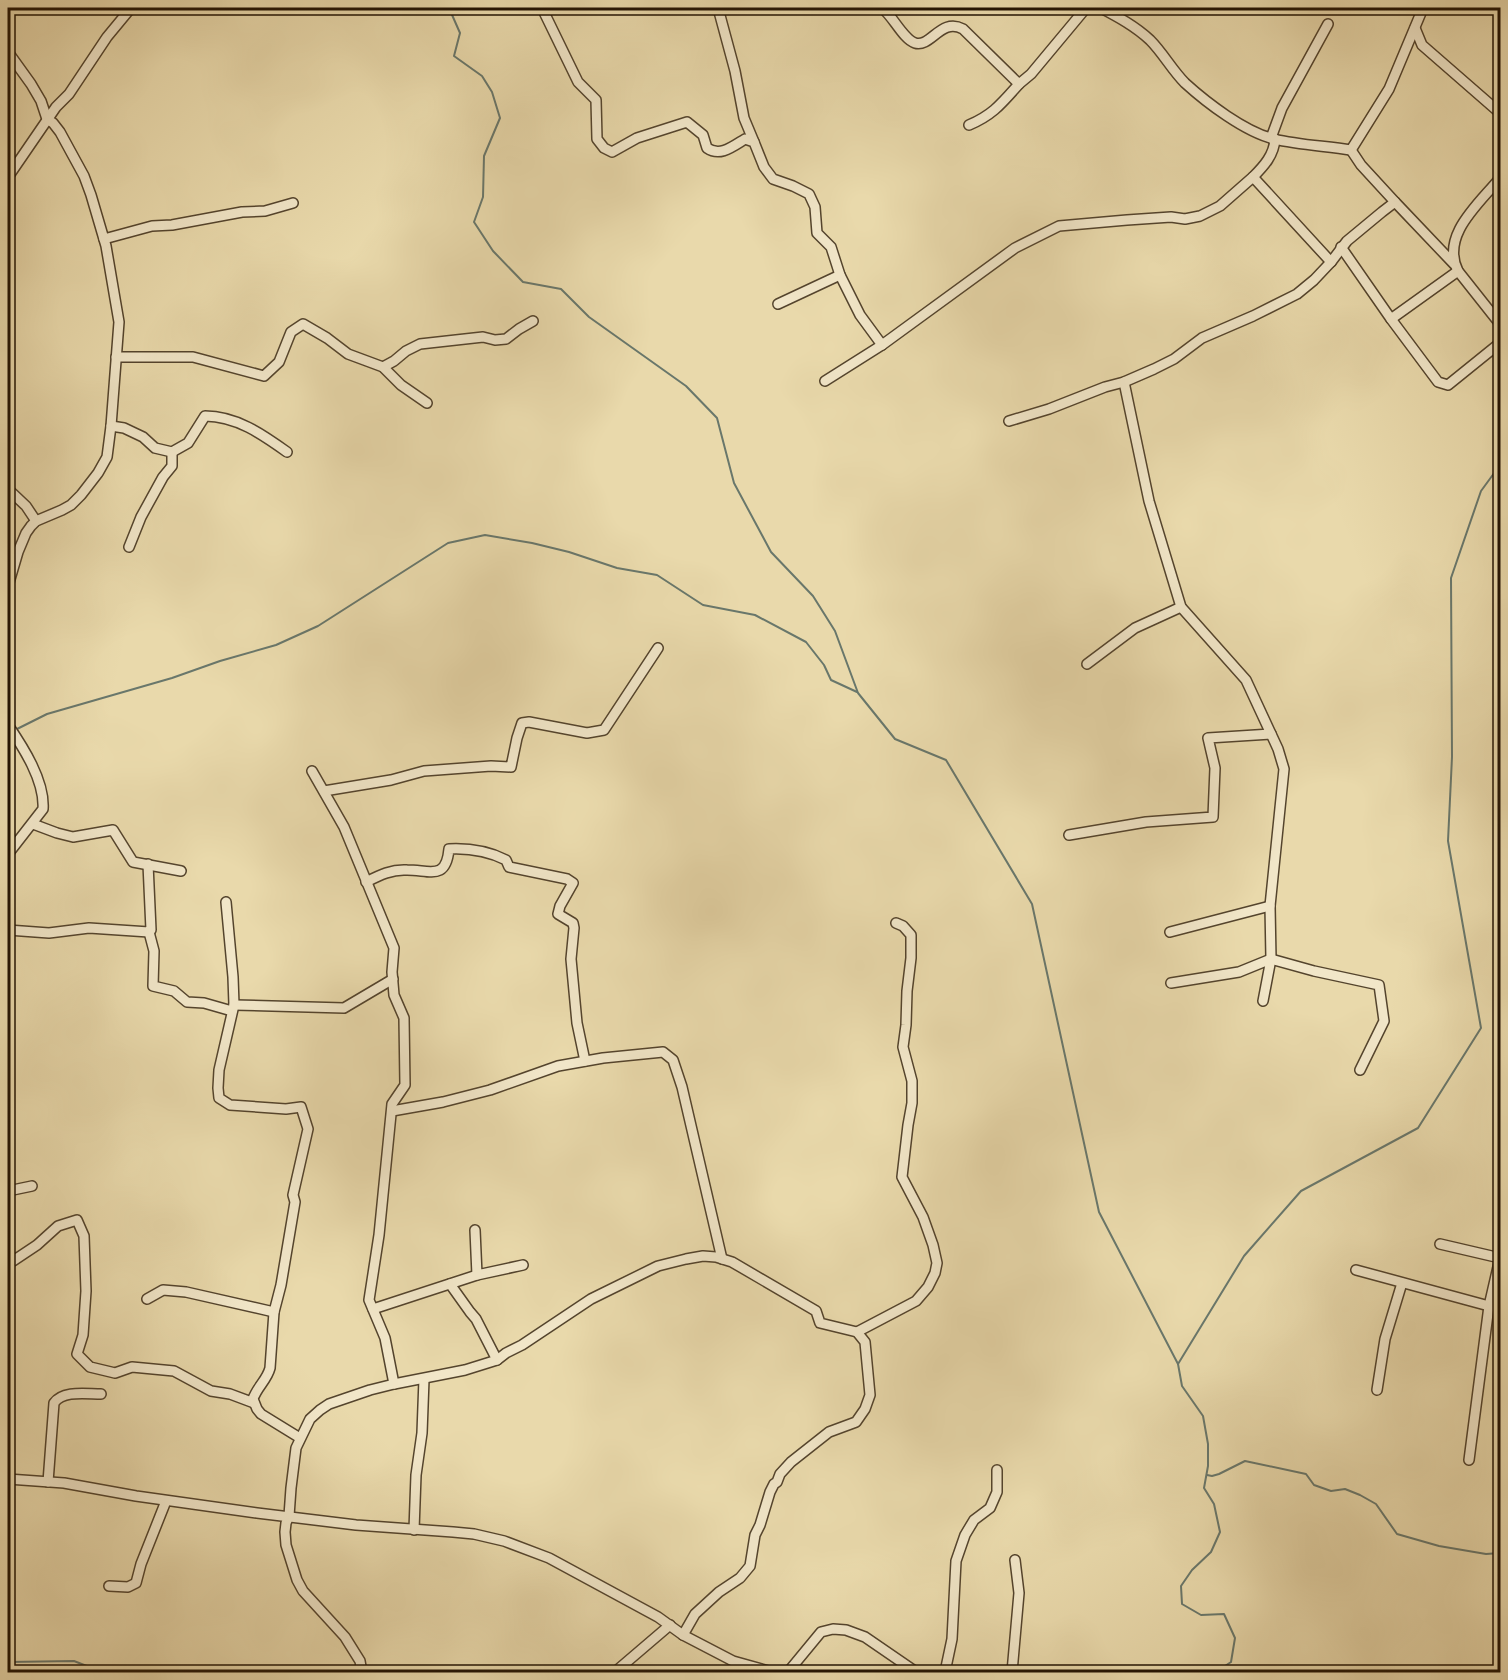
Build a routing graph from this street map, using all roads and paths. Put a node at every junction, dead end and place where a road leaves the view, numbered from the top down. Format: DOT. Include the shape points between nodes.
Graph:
graph roads {
  1 [pos="131,8"];
  2 [pos="542,8"];
  3 [pos="718,8"];
  4 [pos="882,8"];
  5 [pos="1086,8"];
  6 [pos="1101,8"];
  7 [pos="1423,8"];
  8 [pos="1328,24"];
  9 [pos="1414,28"];
  10 [pos="8,52"];
  11 [pos="1019,84"];
  12 [pos="1500,113"];
  13 [pos="47,119"];
  14 [pos="969,124"];
  15 [pos="1273,139"];
  16 [pos="754,142"];
  17 [pos="1351,150"];
  18 [pos="8,177"];
  19 [pos="1253,177"];
  20 [pos="1500,178"];
  21 [pos="1395,202"];
  22 [pos="292,203"];
  23 [pos="104,238"];
  24 [pos="1341,247"];
  25 [pos="1331,262"];
  26 [pos="1456,268"];
  27 [pos="840,275"];
  28 [pos="778,304"];
  29 [pos="1391,319"];
  30 [pos="533,321"];
  31 [pos="1500,322"];
  32 [pos="1500,343"];
  33 [pos="882,345"];
  34 [pos="116,357"];
  35 [pos="383,368"];
  36 [pos="825,381"];
  37 [pos="1124,382"];
  38 [pos="427,404"];
  39 [pos="1009,421"];
  40 [pos="111,426"];
  41 [pos="172,452"];
  42 [pos="287,452"];
  43 [pos="8,489"];
  44 [pos="36,521"];
  45 [pos="129,547"];
  46 [pos="18,552"];
  47 [pos="8,555"];
  48 [pos="8,586"];
  49 [pos="1181,607"];
  50 [pos="658,648"];
  51 [pos="1087,664"];
  52 [pos="8,725"];
  53 [pos="1271,734"];
  54 [pos="312,771"];
  55 [pos="324,792"];
  56 [pos="33,824"];
  57 [pos="1069,835"];
  58 [pos="8,854"];
  59 [pos="148,864"];
  60 [pos="181,871"];
  61 [pos="366,882"];
  62 [pos="226,902"];
  63 [pos="1270,906"];
  64 [pos="896,923"];
  65 [pos="8,930"];
  66 [pos="149,932"];
  67 [pos="1170,932"];
  68 [pos="1271,959"];
  69 [pos="393,979"];
  70 [pos="1171,982"];
  71 [pos="1263,1001"];
  72 [pos="233,1008"];
  73 [pos="585,1061"];
  74 [pos="1360,1070"];
  75 [pos="392,1111"];
  76 [pos="32,1186"];
  77 [pos="8,1191"];
  78 [pos="475,1230"];
  79 [pos="1440,1244"];
  80 [pos="1500,1258"];
  81 [pos="722,1259"];
  82 [pos="8,1261"];
  83 [pos="523,1265"];
  84 [pos="1356,1270"];
  85 [pos="477,1275"];
  86 [pos="1402,1283"];
  87 [pos="450,1284"];
  88 [pos="147,1299"];
  89 [pos="1489,1306"];
  90 [pos="373,1309"];
  91 [pos="274,1312"];
  92 [pos="857,1332"];
  93 [pos="497,1360"];
  94 [pos="424,1379"];
  95 [pos="394,1384"];
  96 [pos="1377,1390"];
  97 [pos="101,1394"];
  98 [pos="254,1403"];
  99 [pos="300,1438"];
  100 [pos="1469,1460"];
  101 [pos="997,1470"];
  102 [pos="8,1479"];
  103 [pos="48,1482"];
  104 [pos="166,1501"];
  105 [pos="290,1516"];
  106 [pos="414,1530"];
  107 [pos="1015,1560"];
  108 [pos="110,1586"];
  109 [pos="670,1625"];
  110 [pos="683,1635"];
  111 [pos="756,1670"];
  112 [pos="363,1672"];
  113 [pos="615,1672"];
  114 [pos="772,1672"];
  115 [pos="788,1672"];
  116 [pos="916,1672"];
  117 [pos="945,1672"];
  118 [pos="1012,1672"];
  1 -- 13 [label="street"];
  2 -- 16 [label="street" via="578,82 596,100 597,139 604,148 612,152 638,138 687,122 703,135 706,148 713,152 726,151 745,139"];
  3 -- 16 [label="street" via="744,118"];
  4 -- 11 [label="street" via="918,44 950,26 963,29"];
  5 -- 11 [label="street"];
  6 -- 15 [label="street" via="1151,41 1184,81 1219,111"];
  7 -- 9 [label="street"];
  8 -- 15 [label="street" via="1282,108"];
  9 -- 12 [label="street" via="1422,45"];
  9 -- 17 [label="street" via="1389,89"];
  10 -- 13 [label="street" via="41,101"];
  11 -- 14 [label="street" via="984,119"];
  13 -- 18 [label="street"];
  13 -- 23 [label="street" via="60,132 84,176"];
  15 -- 17 [label="street"];
  15 -- 19 [label="street" via="1272,154"];
  16 -- 27 [label="street" via="773,179 809,194 815,207 817,233 831,248"];
  17 -- 21 [label="street"];
  19 -- 25 [label="street"];
  19 -- 33 [label="street" via="1220,206 1200,216 1059,226 1015,248"];
  20 -- 26 [label="street" via="1458,232 1453,243"];
  21 -- 24 [label="street"];
  21 -- 26 [label="street"];
  22 -- 23 [label="street" via="265,211 152,226"];
  23 -- 34 [label="street" via="119,322"];
  24 -- 25 [label="street"];
  24 -- 29 [label="street"];
  25 -- 37 [label="street" via="1297,294 1202,338 1174,359"];
  26 -- 29 [label="street"];
  26 -- 31 [label="street"];
  27 -- 28 [label="street"];
  27 -- 33 [label="street" via="860,315"];
  29 -- 32 [label="street" via="1438,382 1448,385"];
  30 -- 35 [label="street" via="506,339 483,337 420,344"];
  33 -- 36 [label="street"];
  34 -- 35 [label="street" via="193,357 264,376 279,362 291,332 303,324 348,354"];
  34 -- 40 [label="street"];
  35 -- 38 [label="street"];
  37 -- 39 [label="street"];
  37 -- 49 [label="street" via="1149,501"];
  40 -- 41 [label="street" via="124,428 155,448"];
  40 -- 44 [label="street" via="107,457 81,495 62,510"];
  41 -- 42 [label="street" via="188,443 205,416 243,424"];
  41 -- 45 [label="street" via="172,466 141,517"];
  43 -- 44 [label="street"];
  44 -- 46 [label="street"];
  46 -- 47 [label="street"];
  46 -- 48 [label="street"];
  49 -- 51 [label="street" via="1135,628"];
  49 -- 53 [label="street" via="1246,680"];
  50 -- 55 [label="street" via="604,730 587,733 522,723 511,767 424,771"];
  52 -- 56 [label="street" via="42,790 44,809"];
  53 -- 57 [label="street" via="1208,738 1215,768 1213,817 1146,822"];
  53 -- 63 [label="street" via="1284,769"];
  54 -- 55 [label="street"];
  55 -- 61 [label="street" via="344,827"];
  56 -- 58 [label="street"];
  56 -- 59 [label="street" via="74,837 113,830 133,862"];
  59 -- 60 [label="street"];
  59 -- 66 [label="street"];
  61 -- 69 [label="street" via="394,948"];
  61 -- 73 [label="street" via="385,872 434,872 446,865 449,849 461,848 493,854 506,860 509,867 573,883 558,914 573,923 574,928 571,959"];
  62 -- 72 [label="street"];
  63 -- 67 [label="street"];
  63 -- 68 [label="street"];
  64 -- 92 [label="street" via="911,935 903,1047 912,1081 912,1103 902,1177 923,1217 937,1263 928,1287 916,1301"];
  65 -- 66 [label="street" via="49,933 89,928"];
  66 -- 72 [label="street" via="154,951 153,986 174,991 187,1002"];
  68 -- 70 [label="street" via="1239,972"];
  68 -- 71 [label="street"];
  68 -- 74 [label="street" via="1380,985 1384,1020"];
  69 -- 72 [label="street" via="344,1008"];
  69 -- 75 [label="street" via="394,995 404,1018 405,1085 392,1104"];
  72 -- 91 [label="street" via="219,1070 219,1098 230,1105 302,1107 308,1129"];
  73 -- 75 [label="street" via="558,1066 490,1090"];
  73 -- 81 [label="street" via="663,1052 674,1060"];
  75 -- 90 [label="street" via="369,1300"];
  76 -- 77 [label="street"];
  78 -- 85 [label="street"];
  79 -- 80 [label="street"];
  80 -- 89 [label="street"];
  81 -- 92 [label="street" via="816,1311 820,1323"];
  81 -- 93 [label="street" via="703,1256 658,1266 591,1299"];
  82 -- 98 [label="street" via="38,1245 58,1226 77,1220 84,1236 87,1291 77,1354 90,1367 115,1373 132,1366 174,1371 211,1390"];
  83 -- 85 [label="street"];
  84 -- 86 [label="street"];
  85 -- 87 [label="street"];
  86 -- 89 [label="street"];
  86 -- 96 [label="street" via="1385,1339"];
  87 -- 90 [label="street"];
  87 -- 93 [label="street" via="476,1319"];
  88 -- 91 [label="street" via="163,1290 186,1292"];
  89 -- 100 [label="street"];
  90 -- 95 [label="street" via="385,1338"];
  91 -- 98 [label="street" via="269,1373 254,1394"];
  92 -- 110 [label="street" via="865,1342 870,1395 865,1409 856,1422 829,1432 780,1474 755,1535 750,1566 695,1614"];
  93 -- 94 [label="street"];
  94 -- 95 [label="street"];
  94 -- 106 [label="street"];
  95 -- 99 [label="street" via="330,1404 310,1419"];
  97 -- 103 [label="street" via="68,1394 54,1403"];
  98 -- 99 [label="street" via="261,1414"];
  99 -- 105 [label="street" via="293,1469"];
  101 -- 117 [label="street" via="998,1492 990,1508 974,1520 956,1561 952,1639"];
  102 -- 103 [label="street"];
  103 -- 104 [label="street"];
  104 -- 105 [label="street"];
  104 -- 108 [label="street" via="136,1583 128,1587"];
  105 -- 106 [label="street"];
  105 -- 112 [label="street" via="286,1523 286,1545 297,1580 345,1637"];
  106 -- 109 [label="street" via="474,1534 549,1557"];
  107 -- 118 [label="street" via="1019,1593"];
  109 -- 110 [label="street"];
  109 -- 113 [label="street"];
  110 -- 111 [label="street"];
  111 -- 114 [label="street"];
  115 -- 116 [label="street" via="821,1632 833,1629 865,1637"];
}
